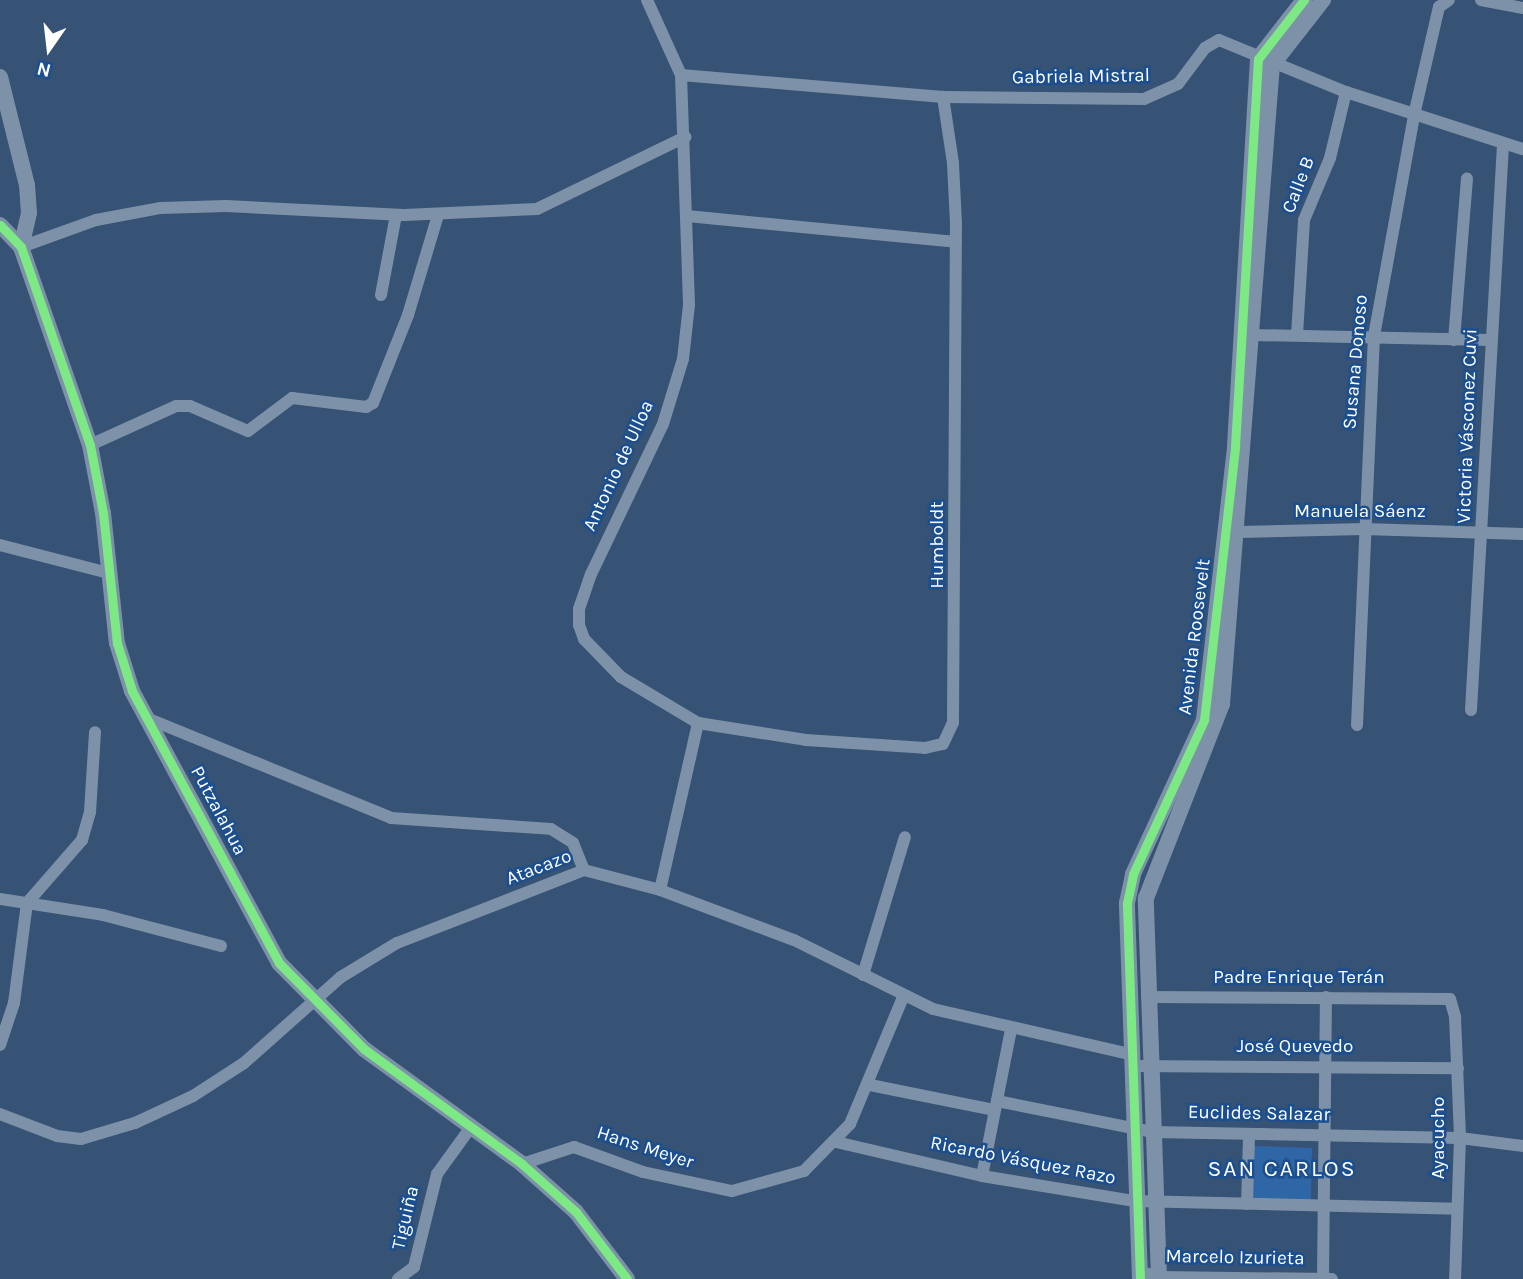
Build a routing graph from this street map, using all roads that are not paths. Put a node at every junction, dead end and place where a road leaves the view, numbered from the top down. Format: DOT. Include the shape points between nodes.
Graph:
graph roads {
  1 [pos="647,0"];
  2 [pos="1304,0"];
  3 [pos="1323,0"];
  4 [pos="1481,0"];
  5 [pos="1444,4"];
  6 [pos="1523,8"];
  7 [pos="1265,62"];
  8 [pos="681,75"];
  9 [pos="0,77"];
  10 [pos="1346,92"];
  11 [pos="943,97"];
  12 [pos="1415,115"];
  13 [pos="685,137"];
  14 [pos="1503,144"];
  15 [pos="1523,149"];
  16 [pos="1467,179"];
  17 [pos="396,215"];
  18 [pos="439,215"];
  19 [pos="687,216"];
  20 [pos="0,225"];
  21 [pos="956,242"];
  22 [pos="20,247"];
  23 [pos="380,295"];
  24 [pos="1254,335"];
  25 [pos="1297,335"];
  26 [pos="1374,335"];
  27 [pos="1454,340"];
  28 [pos="1490,340"];
  29 [pos="90,445"];
  30 [pos="1364,529"];
  31 [pos="1239,532"];
  32 [pos="1483,533"];
  33 [pos="1523,534"];
  34 [pos="0,545"];
  35 [pos="108,573"];
  36 [pos="1471,710"];
  37 [pos="149,719"];
  38 [pos="698,723"];
  39 [pos="1357,725"];
  40 [pos="95,732"];
  41 [pos="905,837"];
  42 [pos="584,870"];
  43 [pos="660,890"];
  44 [pos="0,899"];
  45 [pos="27,903"];
  46 [pos="220,946"];
  47 [pos="863,975"];
  48 [pos="903,997"];
  49 [pos="1147,997"];
  50 [pos="1326,997"];
  51 [pos="1450,999"];
  52 [pos="316,1003"];
  53 [pos="1011,1030"];
  54 [pos="0,1045"];
  55 [pos="1131,1060"];
  56 [pos="1149,1066"];
  57 [pos="1325,1066"];
  58 [pos="1458,1068"];
  59 [pos="870,1085"];
  60 [pos="995,1105"];
  61 [pos="0,1114"];
  62 [pos="471,1127"];
  63 [pos="1134,1128"];
  64 [pos="1152,1132"];
  65 [pos="1322,1134"];
  66 [pos="1249,1135"];
  67 [pos="1460,1138"];
  68 [pos="836,1142"];
  69 [pos="1523,1146"];
  70 [pos="522,1164"];
  71 [pos="982,1176"];
  72 [pos="1135,1201"];
  73 [pos="1155,1202"];
  74 [pos="1247,1205"];
  75 [pos="1323,1206"];
  76 [pos="1457,1209"];
  77 [pos="1139,1275"];
  78 [pos="1159,1278"];
  79 [pos="398,1279"];
  80 [pos="627,1279"];
  81 [pos="1323,1279"];
  82 [pos="1332,1279"];
  83 [pos="1455,1279"];
  1 -- 8 [label="street, Antonio de Ulloa"];
  2 -- 7 [label="street"];
  3 -- 7 [label="street"];
  4 -- 6 [label="street"];
  5 -- 12 [label="street, Susana Donoso"];
  7 -- 10 [label="street, Gabriela Mistral"];
  7 -- 11 [label="street, Gabriela Mistral" via="1240,46 1219,40 1205,48 1178,84 1144,99"];
  7 -- 24 [label="street, Avenida Roosevelt"];
  7 -- 55 [label="street, Avenida Roosevelt" via="1235,446 1204,720 1133,874 1127,903"];
  8 -- 11 [label="street, Gabriela Mistral"];
  8 -- 13 [label="street, Antonio de Ulloa"];
  9 -- 22 [label="street" via="27,185 29,213"];
  10 -- 12 [label="street, Gabriela Mistral"];
  10 -- 25 [label="street, Calle B" via="1330,158 1304,220"];
  11 -- 21 [label="street, Humboldt" via="953,163"];
  12 -- 14 [label="street, Gabriela Mistral"];
  12 -- 26 [label="street, Susana Donoso"];
  13 -- 18 [label="street" via="537,209"];
  13 -- 19 [label="street, Antonio de Ulloa"];
  14 -- 15 [label="street, Gabriela Mistral"];
  14 -- 28 [label="street, Victoria Vásconez Cuvi"];
  16 -- 27 [label="street"];
  17 -- 18 [label="street"];
  17 -- 22 [label="street" via="226,205 160,208 96,220"];
  17 -- 23 [label="street"];
  18 -- 29 [label="street" via="408,315 373,403 366,407 292,398 248,430 190,406 176,406"];
  19 -- 21 [label="street"];
  19 -- 38 [label="street, Antonio de Ulloa" via="689,305 680,369 663,424 591,574 579,609 579,625 584,639 621,677"];
  20 -- 22 [label="street, Putzalahua"];
  21 -- 38 [label="street, Humboldt" via="957,610 953,723 943,744 926,748 806,740"];
  22 -- 29 [label="street, Putzalahua"];
  24 -- 25 [label="street"];
  24 -- 31 [label="street, Avenida Roosevelt"];
  25 -- 26 [label="street"];
  26 -- 27 [label="street"];
  26 -- 30 [label="street, Susana Donoso"];
  27 -- 28 [label="street"];
  28 -- 32 [label="street, Victoria Vásconez Cuvi"];
  29 -- 35 [label="street, Putzalahua"];
  30 -- 31 [label="street, Manuela Sáenz"];
  30 -- 32 [label="street, Manuela Sáenz"];
  30 -- 39 [label="street, Susana Donoso"];
  31 -- 49 [label="street, Avenida Roosevelt" via="1219,722 1146,898"];
  32 -- 33 [label="street, Manuela Sáenz"];
  32 -- 36 [label="street, Victoria Vásconez Cuvi"];
  34 -- 35 [label="street"];
  35 -- 37 [label="street, Putzalahua" via="117,643 132,691"];
  37 -- 42 [label="street" via="391,818 425,824 511,823 551,829 573,842"];
  37 -- 52 [label="street, Putzalahua" via="279,963"];
  38 -- 43 [label="street"];
  40 -- 45 [label="street" via="92,798 82,840"];
  41 -- 47 [label="street"];
  42 -- 43 [label="street, Atacazo"];
  42 -- 52 [label="street, Atacazo" via="397,943 341,977"];
  43 -- 47 [label="street, Atacazo" via="794,940"];
  44 -- 45 [label="street"];
  45 -- 46 [label="street" via="151,925"];
  45 -- 54 [label="street" via="15,1003"];
  47 -- 48 [label="street, Atacazo"];
  48 -- 53 [label="street, Atacazo"];
  48 -- 59 [label="street, Hans Meyer"];
  49 -- 50 [label="street, Padre Enrique Terán"];
  49 -- 56 [label="street, Avenida Roosevelt"];
  50 -- 51 [label="street, Padre Enrique Terán"];
  50 -- 57 [label="street"];
  51 -- 58 [label="street, Ayacucho"];
  52 -- 61 [label="street, Atacazo" via="244,1063 193,1096 107,1134 81,1139 57,1136"];
  52 -- 62 [label="street, Putzalahua" via="364,1049"];
  53 -- 55 [label="street, Atacazo"];
  53 -- 60 [label="street"];
  55 -- 56 [label="street, José Quevedo"];
  55 -- 63 [label="street, Avenida Roosevelt"];
  56 -- 57 [label="street, José Quevedo"];
  56 -- 64 [label="street, Avenida Roosevelt"];
  57 -- 58 [label="street, José Quevedo"];
  57 -- 65 [label="street"];
  58 -- 67 [label="street, Ayacucho"];
  59 -- 60 [label="street, Euclides Salazar"];
  59 -- 68 [label="street, Hans Meyer"];
  60 -- 63 [label="street, Euclides Salazar"];
  60 -- 71 [label="street"];
  62 -- 70 [label="street, Putzalahua"];
  62 -- 79 [label="street, Tiguiña" via="438,1174 414,1267"];
  63 -- 64 [label="street, Euclides Salazar"];
  63 -- 72 [label="street, Avenida Roosevelt"];
  64 -- 66 [label="street, Euclides Salazar"];
  64 -- 73 [label="street, Avenida Roosevelt"];
  65 -- 66 [label="street, Euclides Salazar"];
  65 -- 67 [label="street, Euclides Salazar"];
  65 -- 75 [label="street"];
  66 -- 74 [label="street"];
  67 -- 69 [label="street, Euclides Salazar"];
  67 -- 76 [label="street, Ayacucho"];
  68 -- 70 [label="street, Hans Meyer" via="804,1171 732,1191 643,1172 574,1147"];
  68 -- 71 [label="street, Ricardo Vásquez Razo"];
  70 -- 80 [label="street, Putzalahua" via="576,1212"];
  71 -- 72 [label="street, Ricardo Vásquez Razo"];
  72 -- 73 [label="street, Ricardo Vásquez Razo"];
  72 -- 77 [label="street, Avenida Roosevelt"];
  73 -- 74 [label="street, Ricardo Vásquez Razo"];
  73 -- 78 [label="street, Avenida Roosevelt"];
  74 -- 75 [label="street, Ricardo Vásquez Razo"];
  75 -- 76 [label="street, Ricardo Vásquez Razo"];
  75 -- 81 [label="street"];
  76 -- 83 [label="street, Ayacucho"];
  77 -- 78 [label="street, Marcelo Izurieta"];
  78 -- 81 [label="street, Marcelo Izurieta"];
  81 -- 82 [label="street, Marcelo Izurieta"];
}
